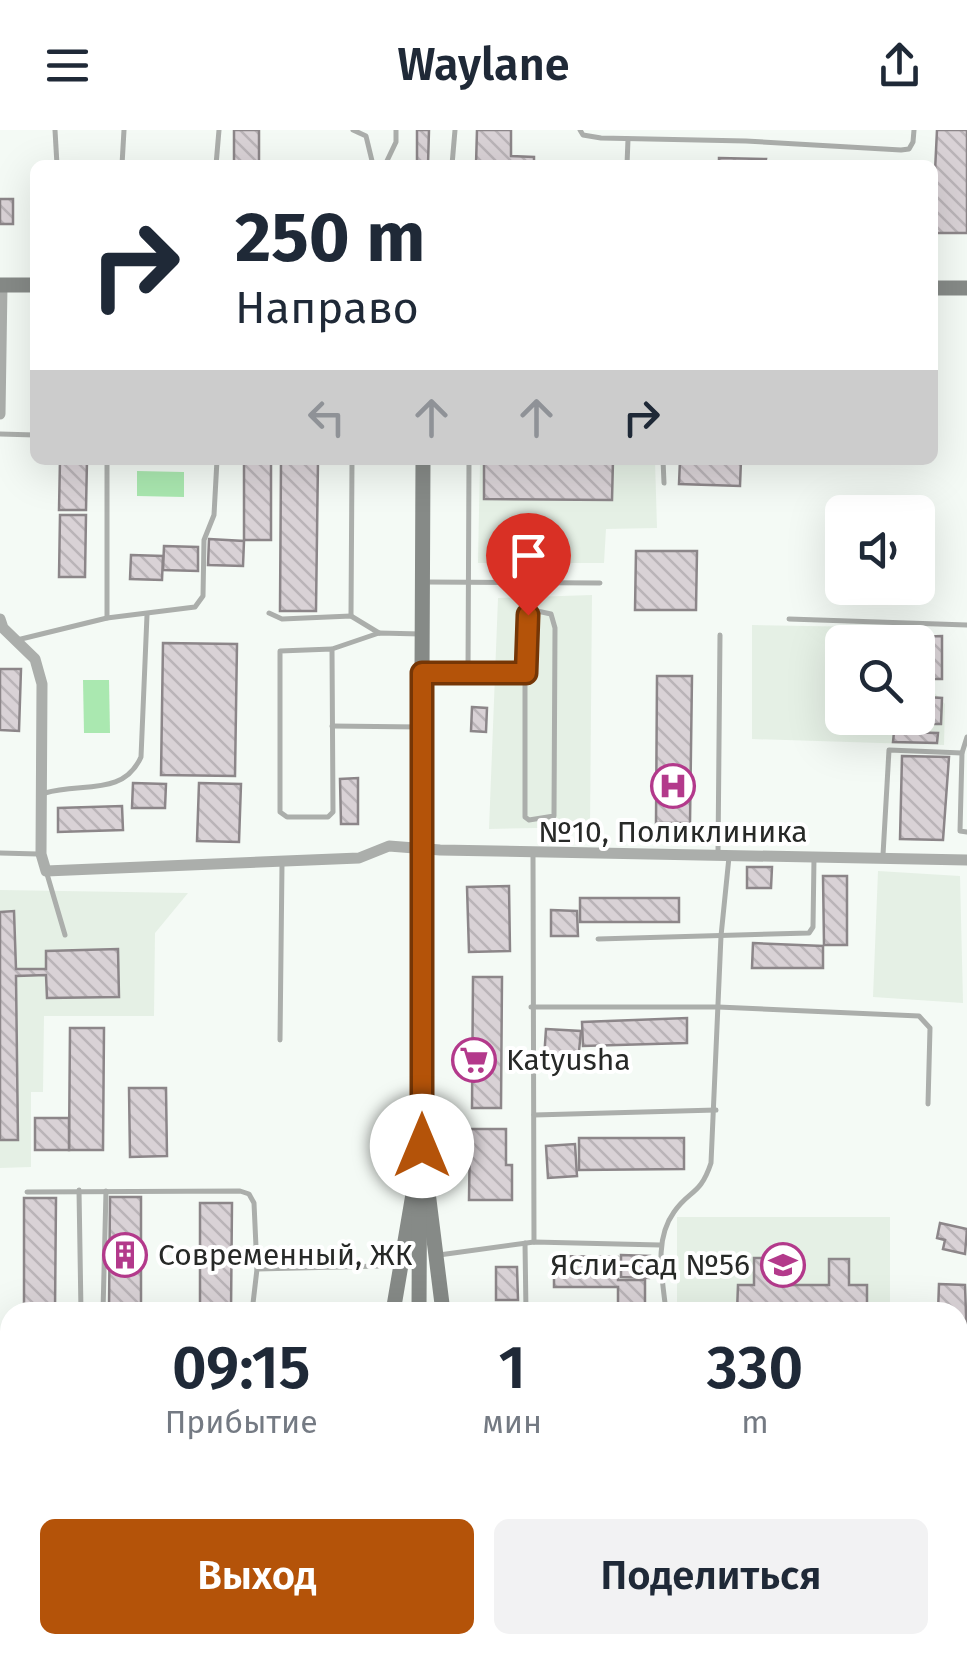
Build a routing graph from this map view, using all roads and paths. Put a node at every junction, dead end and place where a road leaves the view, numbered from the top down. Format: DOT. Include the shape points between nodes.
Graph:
graph roads {
  1 [pos="55,130"];
  2 [pos="124,130"];
  3 [pos="220,130"];
  4 [pos="354,130"];
  5 [pos="396,130"];
  6 [pos="454,130"];
  7 [pos="580,130"];
  8 [pos="747,130"];
  9 [pos="914,130"];
  10 [pos="628,138"];
  11 [pos="746,141"];
  12 [pos="57,160"];
  13 [pos="122,160"];
  14 [pos="217,160"];
  15 [pos="372,160"];
  16 [pos="387,160"];
  17 [pos="452,160"];
  18 [pos="628,160"];
  19 [pos="30,285"];
  20 [pos="1,286"];
  21 [pos="938,288"];
  22 [pos="967,288"];
  23 [pos="1,361"];
  24 [pos="0,414"];
  25 [pos="0,434"];
  26 [pos="30,434"];
  27 [pos="107,465"];
  28 [pos="217,465"];
  29 [pos="352,465"];
  30 [pos="422,465"];
  31 [pos="470,465"];
  32 [pos="664,465"];
  33 [pos="664,483"];
  34 [pos="422,582"];
  35 [pos="468,582"];
  36 [pos="600,583"];
  37 [pos="269,613"];
  38 [pos="147,615"];
  39 [pos="351,616"];
  40 [pos="108,618"];
  41 [pos="788,619"];
  42 [pos="1,625"];
  43 [pos="967,625"];
  44 [pos="379,633"];
  45 [pos="422,634"];
  46 [pos="720,635"];
  47 [pos="17,640"];
  48 [pos="332,649"];
  49 [pos="422,673"];
  50 [pos="468,673"];
  51 [pos="526,673"];
  52 [pos="332,726"];
  53 [pos="421,727"];
  54 [pos="967,736"];
  55 [pos="962,753"];
  56 [pos="40,795"];
  57 [pos="967,832"];
  58 [pos="422,848"];
  59 [pos="533,851"];
  60 [pos="0,853"];
  61 [pos="40,854"];
  62 [pos="724,854"];
  63 [pos="814,856"];
  64 [pos="884,858"];
  65 [pos="967,860"];
  66 [pos="282,861"];
  67 [pos="46,871"];
  68 [pos="65,935"];
  69 [pos="721,936"];
  70 [pos="598,939"];
  71 [pos="531,1006"];
  72 [pos="718,1008"];
  73 [pos="280,1040"];
  74 [pos="928,1104"];
  75 [pos="716,1110"];
  76 [pos="533,1114"];
  77 [pos="422,1146"];
  78 [pos="79,1190"];
  79 [pos="106,1190"];
  80 [pos="27,1192"];
  81 [pos="534,1242"];
  82 [pos="524,1243"];
  83 [pos="660,1245"];
  84 [pos="437,1255"];
  85 [pos="401,1260"];
  86 [pos="257,1268"];
  87 [pos="82,1302"];
  88 [pos="103,1302"];
  89 [pos="253,1302"];
  90 [pos="395,1302"];
  91 [pos="418,1302"];
  92 [pos="442,1302"];
  93 [pos="526,1302"];
  94 [pos="665,1302"];
  1 -- 12 [label="lane"];
  2 -- 13 [label="lane"];
  3 -- 14 [label="lane"];
  4 -- 15 [label="lane" via="366,136"];
  5 -- 16 [label="lane"];
  6 -- 17 [label="lane"];
  7 -- 10 [label="lane"];
  8 -- 11 [label="lane"];
  9 -- 11 [label="lane" via="909,149 901,150"];
  10 -- 11 [label="lane"];
  10 -- 18 [label="lane"];
  19 -- 20 [label="main road"];
  20 -- 23 [label="street"];
  21 -- 22 [label="main road"];
  23 -- 24 [label="street"];
  25 -- 26 [label="lane"];
  27 -- 40 [label="lane"];
  28 -- 38 [label="lane" via="200,602"];
  29 -- 39 [label="lane"];
  30 -- 34 [label="main road"];
  31 -- 35 [label="lane"];
  32 -- 33 [label="lane"];
  34 -- 35 [label="lane"];
  34 -- 45 [label="main road"];
  35 -- 36 [label="lane"];
  35 -- 50 [label="lane"];
  37 -- 39 [label="lane"];
  38 -- 40 [label="lane"];
  38 -- 56 [label="lane" via="141,757 134,772 121,782"];
  39 -- 44 [label="lane"];
  40 -- 47 [label="lane"];
  41 -- 43 [label="lane"];
  42 -- 47 [label="street"];
  44 -- 45 [label="lane"];
  44 -- 48 [label="lane"];
  45 -- 49 [label="main road"];
  46 -- 62 [label="lane"];
  47 -- 56 [label="street" via="35,659 42,684"];
  48 -- 52 [label="lane"];
  48 -- 52 [label="lane" via="286,649 278,656 282,816 332,816"];
  49 -- 50 [label="lane"];
  49 -- 53 [label="main road"];
  50 -- 51 [label="lane"];
  51 -- 51 [label="lane" via="525,817 528,820 554,816 551,614 528,615"];
  52 -- 53 [label="lane"];
  53 -- 58 [label="main road"];
  54 -- 55 [label="lane"];
  55 -- 57 [label="lane" via="960,831"];
  55 -- 64 [label="lane" via="889,750"];
  56 -- 61 [label="street"];
  58 -- 59 [label="street"];
  58 -- 66 [label="street" via="389,846 359,858"];
  58 -- 77 [label="main road"];
  59 -- 62 [label="street"];
  59 -- 71 [label="lane"];
  60 -- 61 [label="lane"];
  61 -- 67 [label="street"];
  62 -- 63 [label="street"];
  62 -- 69 [label="lane"];
  63 -- 64 [label="street"];
  63 -- 69 [label="lane" via="809,933"];
  64 -- 65 [label="street"];
  66 -- 67 [label="street"];
  66 -- 73 [label="lane"];
  67 -- 68 [label="lane"];
  69 -- 70 [label="lane"];
  69 -- 72 [label="lane"];
  71 -- 72 [label="lane"];
  71 -- 76 [label="lane"];
  72 -- 74 [label="lane" via="919,1016 930,1028"];
  72 -- 75 [label="lane"];
  75 -- 76 [label="lane"];
  75 -- 83 [label="lane" via="704,1184 673,1212"];
  76 -- 81 [label="lane"];
  77 -- 84 [label="main road"];
  77 -- 85 [label="main road"];
  77 -- 91 [label="main road"];
  78 -- 79 [label="lane"];
  78 -- 80 [label="lane"];
  78 -- 87 [label="lane"];
  79 -- 86 [label="lane" via="249,1194"];
  79 -- 88 [label="lane"];
  81 -- 82 [label="lane"];
  81 -- 83 [label="lane"];
  82 -- 84 [label="lane"];
  82 -- 93 [label="lane"];
  83 -- 94 [label="lane"];
  84 -- 92 [label="main road"];
  85 -- 86 [label="lane"];
  85 -- 90 [label="main road"];
  86 -- 89 [label="lane"];
}
